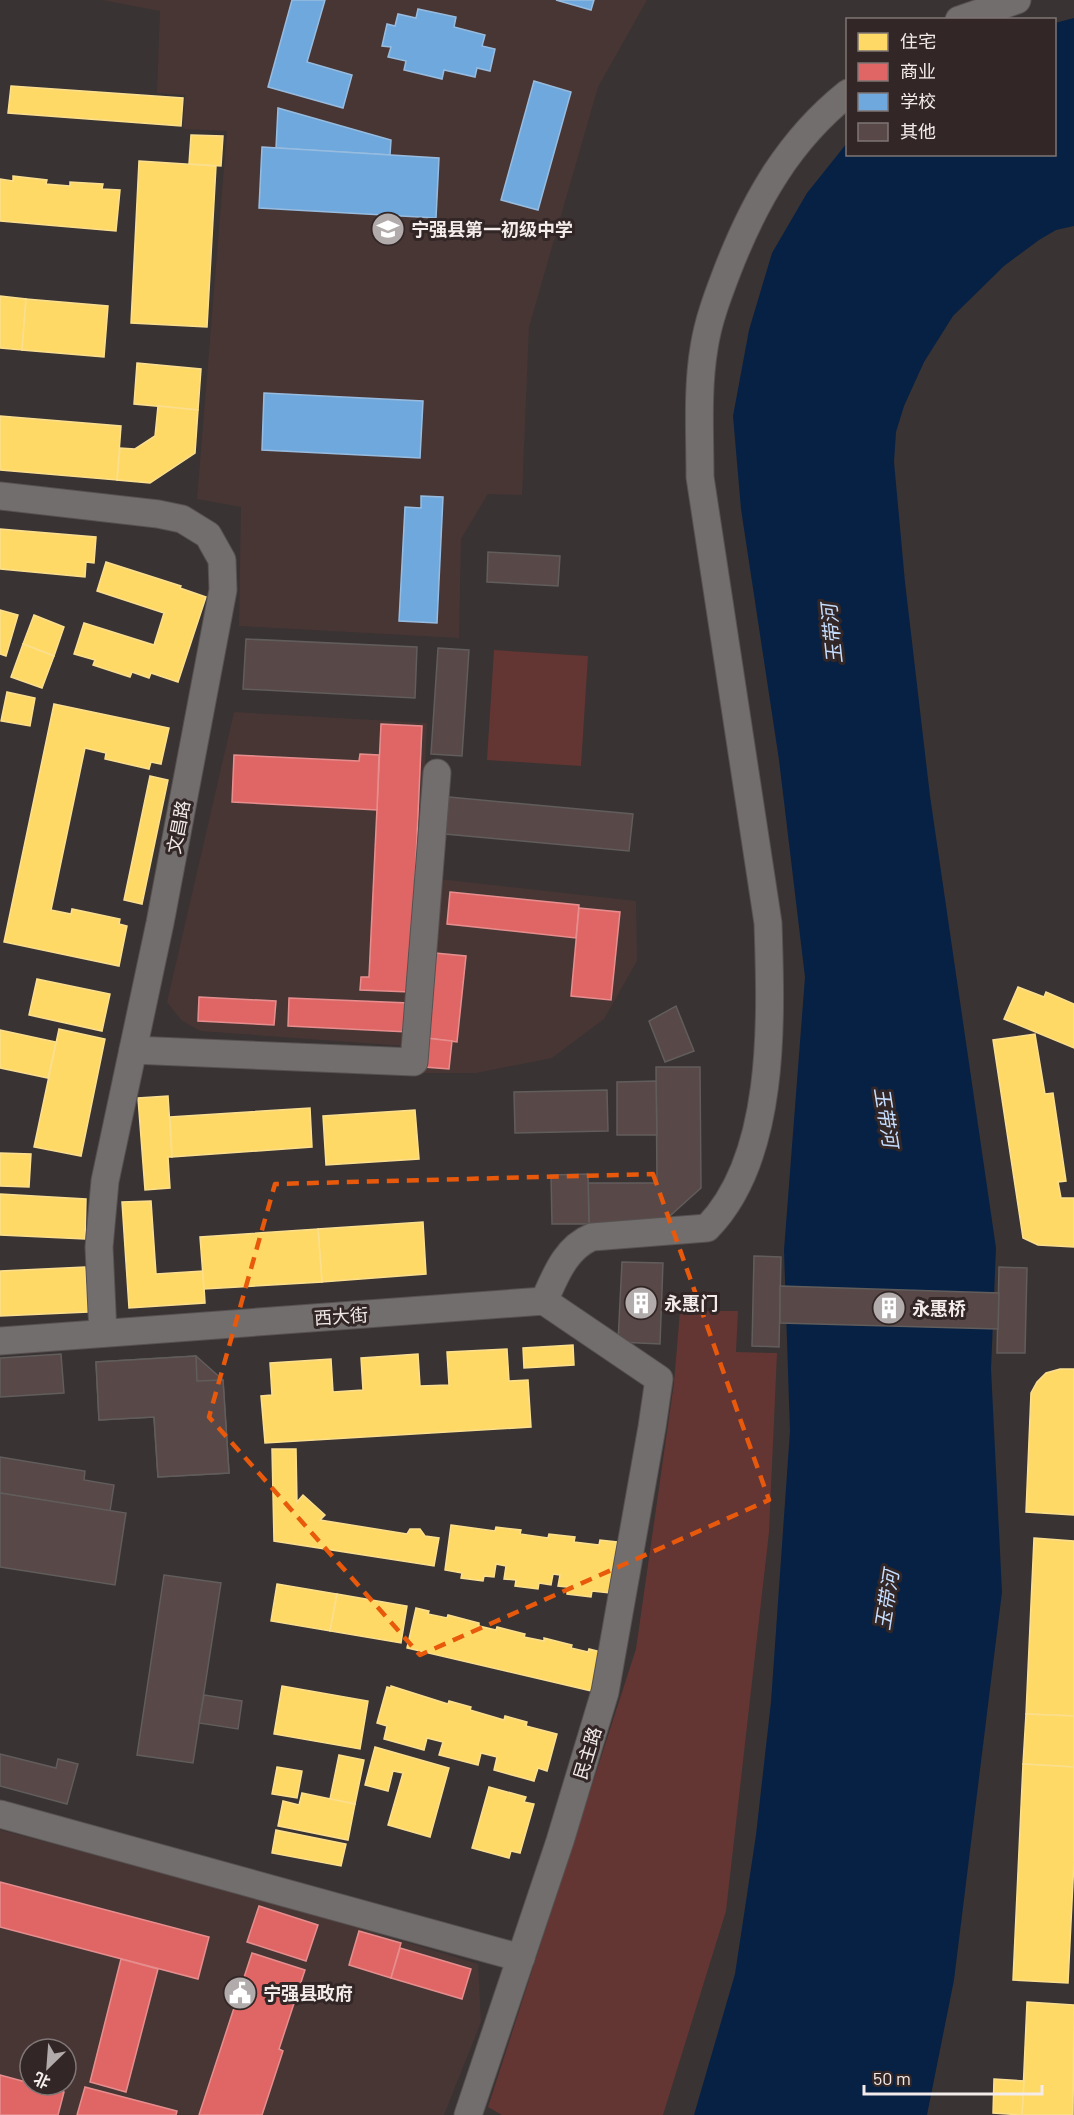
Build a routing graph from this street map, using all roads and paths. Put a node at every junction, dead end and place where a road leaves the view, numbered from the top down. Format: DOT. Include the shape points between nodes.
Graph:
graph roads {
  1 [pos="1017,0"];
  2 [pos="965,18"];
  3 [pos="846,95"];
  4 [pos="0,496"];
  5 [pos="437,773"];
  6 [pos="133,1050"];
  7 [pos="544,1301"];
  8 [pos="103,1333"];
  9 [pos="0,1341"];
  10 [pos="0,1814"];
  11 [pos="521,1958"];
  12 [pos="468,2115"];
  1 -- 2 [label="street"];
  3 -- 7 [label="street" via="810,128 758,201 717,298 704,349 700,477 768,923 769,1036 756,1134 732,1197 707,1228 585,1240 558,1270"];
  4 -- 6 [label="street, 文昌路" via="182,519 208,535 222,560 224,590"];
  5 -- 6 [label="street" via="414,1062"];
  6 -- 8 [label="street, 文昌路" via="105,1181 99,1246"];
  7 -- 8 [label="street, 西大街"];
  7 -- 11 [label="street, 民主路" via="659,1379 605,1692"];
  8 -- 9 [label="street, 西大街"];
  10 -- 11 [label="street"];
  11 -- 12 [label="street, 民主路"];
}
